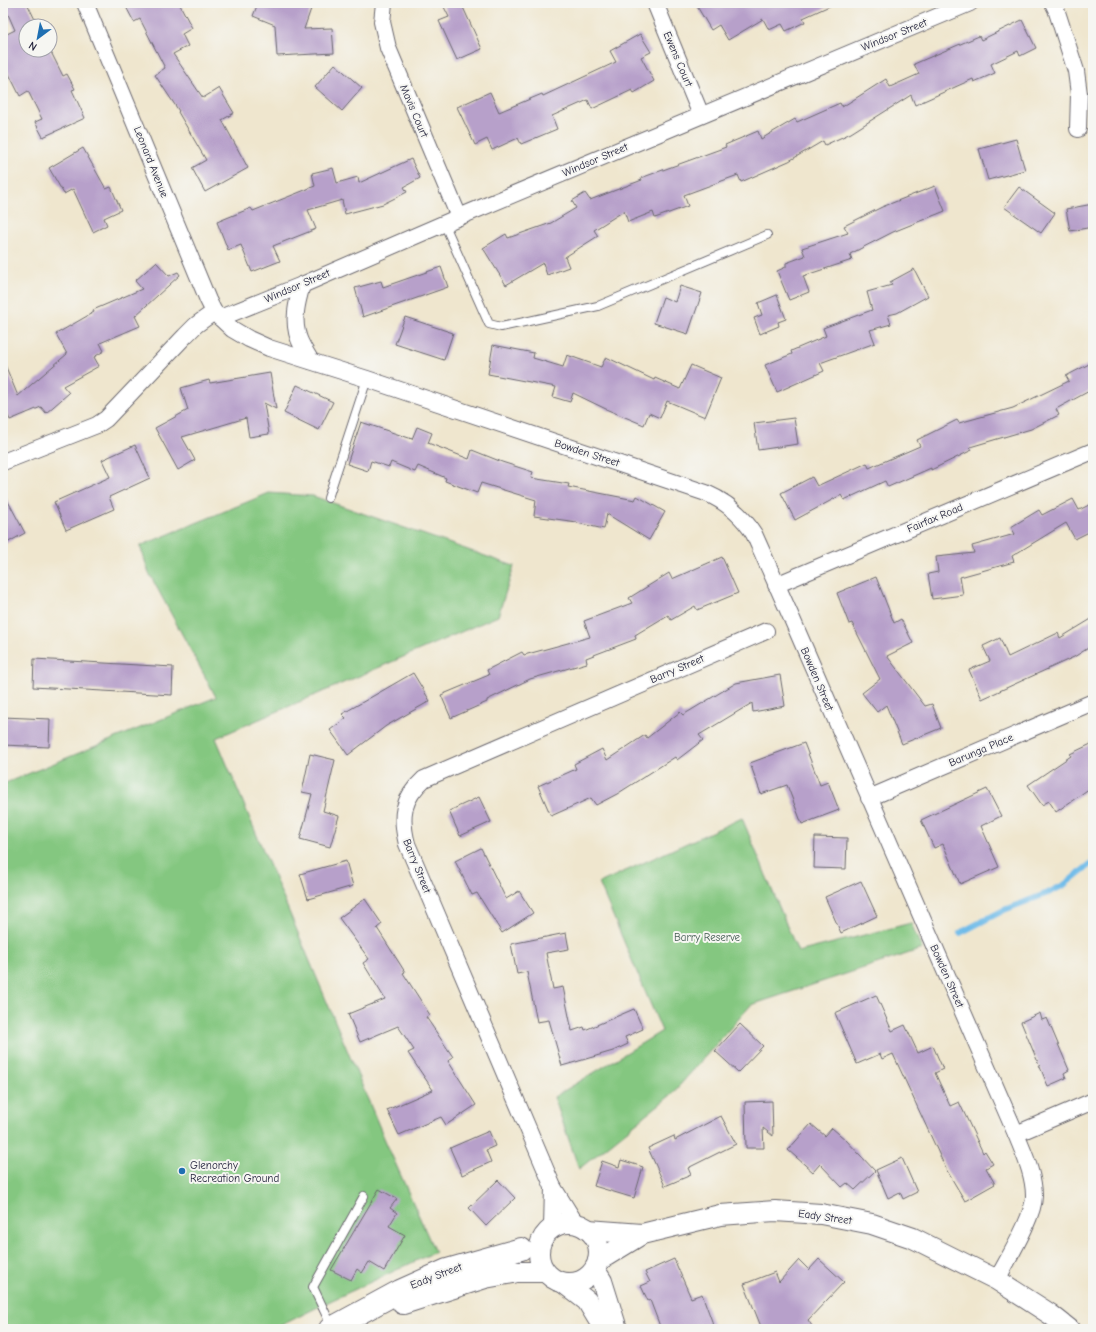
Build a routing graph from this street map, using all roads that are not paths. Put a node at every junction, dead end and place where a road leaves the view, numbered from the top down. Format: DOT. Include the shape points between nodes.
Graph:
graph roads {
  1 [pos="85,3"];
  2 [pos="384,3"];
  3 [pos="654,3"];
  4 [pos="970,3"];
  5 [pos="1053,3"];
  6 [pos="701,115"];
  7 [pos="1078,129"];
  8 [pos="452,220"];
  9 [pos="767,235"];
  10 [pos="302,285"];
  11 [pos="217,315"];
  12 [pos="311,361"];
  13 [pos="367,380"];
  14 [pos="1093,451"];
  15 [pos="3,462"];
  16 [pos="328,498"];
  17 [pos="776,585"];
  18 [pos="766,631"];
  19 [pos="1093,702"];
  20 [pos="869,798"];
  21 [pos="1093,1101"];
  22 [pos="1016,1134"];
  23 [pos="553,1187"];
  24 [pos="364,1196"];
  25 [pos="582,1227"];
  26 [pos="548,1232"];
  27 [pos="642,1234"];
  28 [pos="520,1249"];
  29 [pos="596,1265"];
  30 [pos="513,1272"];
  31 [pos="544,1272"];
  32 [pos="997,1280"];
  33 [pos="565,1284"];
  34 [pos="332,1328"];
  35 [pos="604,1329"];
  36 [pos="617,1329"];
  37 [pos="1070,1329"];
  1 -- 11 [label="street, Leonard Avenue" via="208,300"];
  2 -- 8 [label="street, Mavis Court" via="382,22 388,48"];
  3 -- 6 [label="street, Ewens Court"];
  4 -- 6 [label="street, Windsor Street"];
  5 -- 7 [label="street" via="1076,71 1079,94"];
  6 -- 8 [label="street, Windsor Street"];
  8 -- 9 [label="lane" via="489,324 501,327 598,306"];
  8 -- 10 [label="street, Windsor Street"];
  10 -- 11 [label="street, Windsor Street"];
  10 -- 12 [label="street" via="295,319 299,339"];
  11 -- 12 [label="street, Bowden Street" via="248,339"];
  11 -- 15 [label="street, Windsor Street" via="196,325 106,419 97,425"];
  12 -- 13 [label="street, Bowden Street"];
  13 -- 16 [label="lane"];
  13 -- 17 [label="street, Bowden Street" via="714,496 726,503 746,522 754,534"];
  14 -- 17 [label="street, Fairfax Road"];
  17 -- 20 [label="street, Bowden Street"];
  18 -- 23 [label="street, Barry Street" via="424,779 408,797 403,817 407,844"];
  19 -- 20 [label="street, Barunga Place"];
  20 -- 22 [label="street, Bowden Street"];
  21 -- 22 [label="street"];
  22 -- 32 [label="street, Bowden Street" via="1031,1171 1034,1197 1027,1220"];
  23 -- 25 [label="street, Barry Street"];
  23 -- 26 [label="street, Barry Street"];
  24 -- 34 [label="lane" via="313,1287"];
  25 -- 26 [label="street" via="568,1223 560,1224"];
  25 -- 27 [label="street, Eady Street"];
  25 -- 29 [label="street" via="594,1236 598,1244"];
  26 -- 28 [label="street, Eady Street"];
  26 -- 31 [label="street" via="540,1244 538,1254"];
  27 -- 29 [label="street, Eady Street"];
  27 -- 32 [label="street, Eady Street" via="720,1215 775,1211 821,1214 872,1224 913,1238"];
  28 -- 34 [label="main road, Eady Street" via="447,1270 400,1291"];
  29 -- 33 [label="street" via="582,1281"];
  29 -- 36 [label="street"];
  30 -- 31 [label="street, Eady Street"];
  30 -- 34 [label="main road, Eady Street" via="448,1288"];
  31 -- 33 [label="street"];
  32 -- 37 [label="street"];
  33 -- 35 [label="street" via="587,1300"];
}
